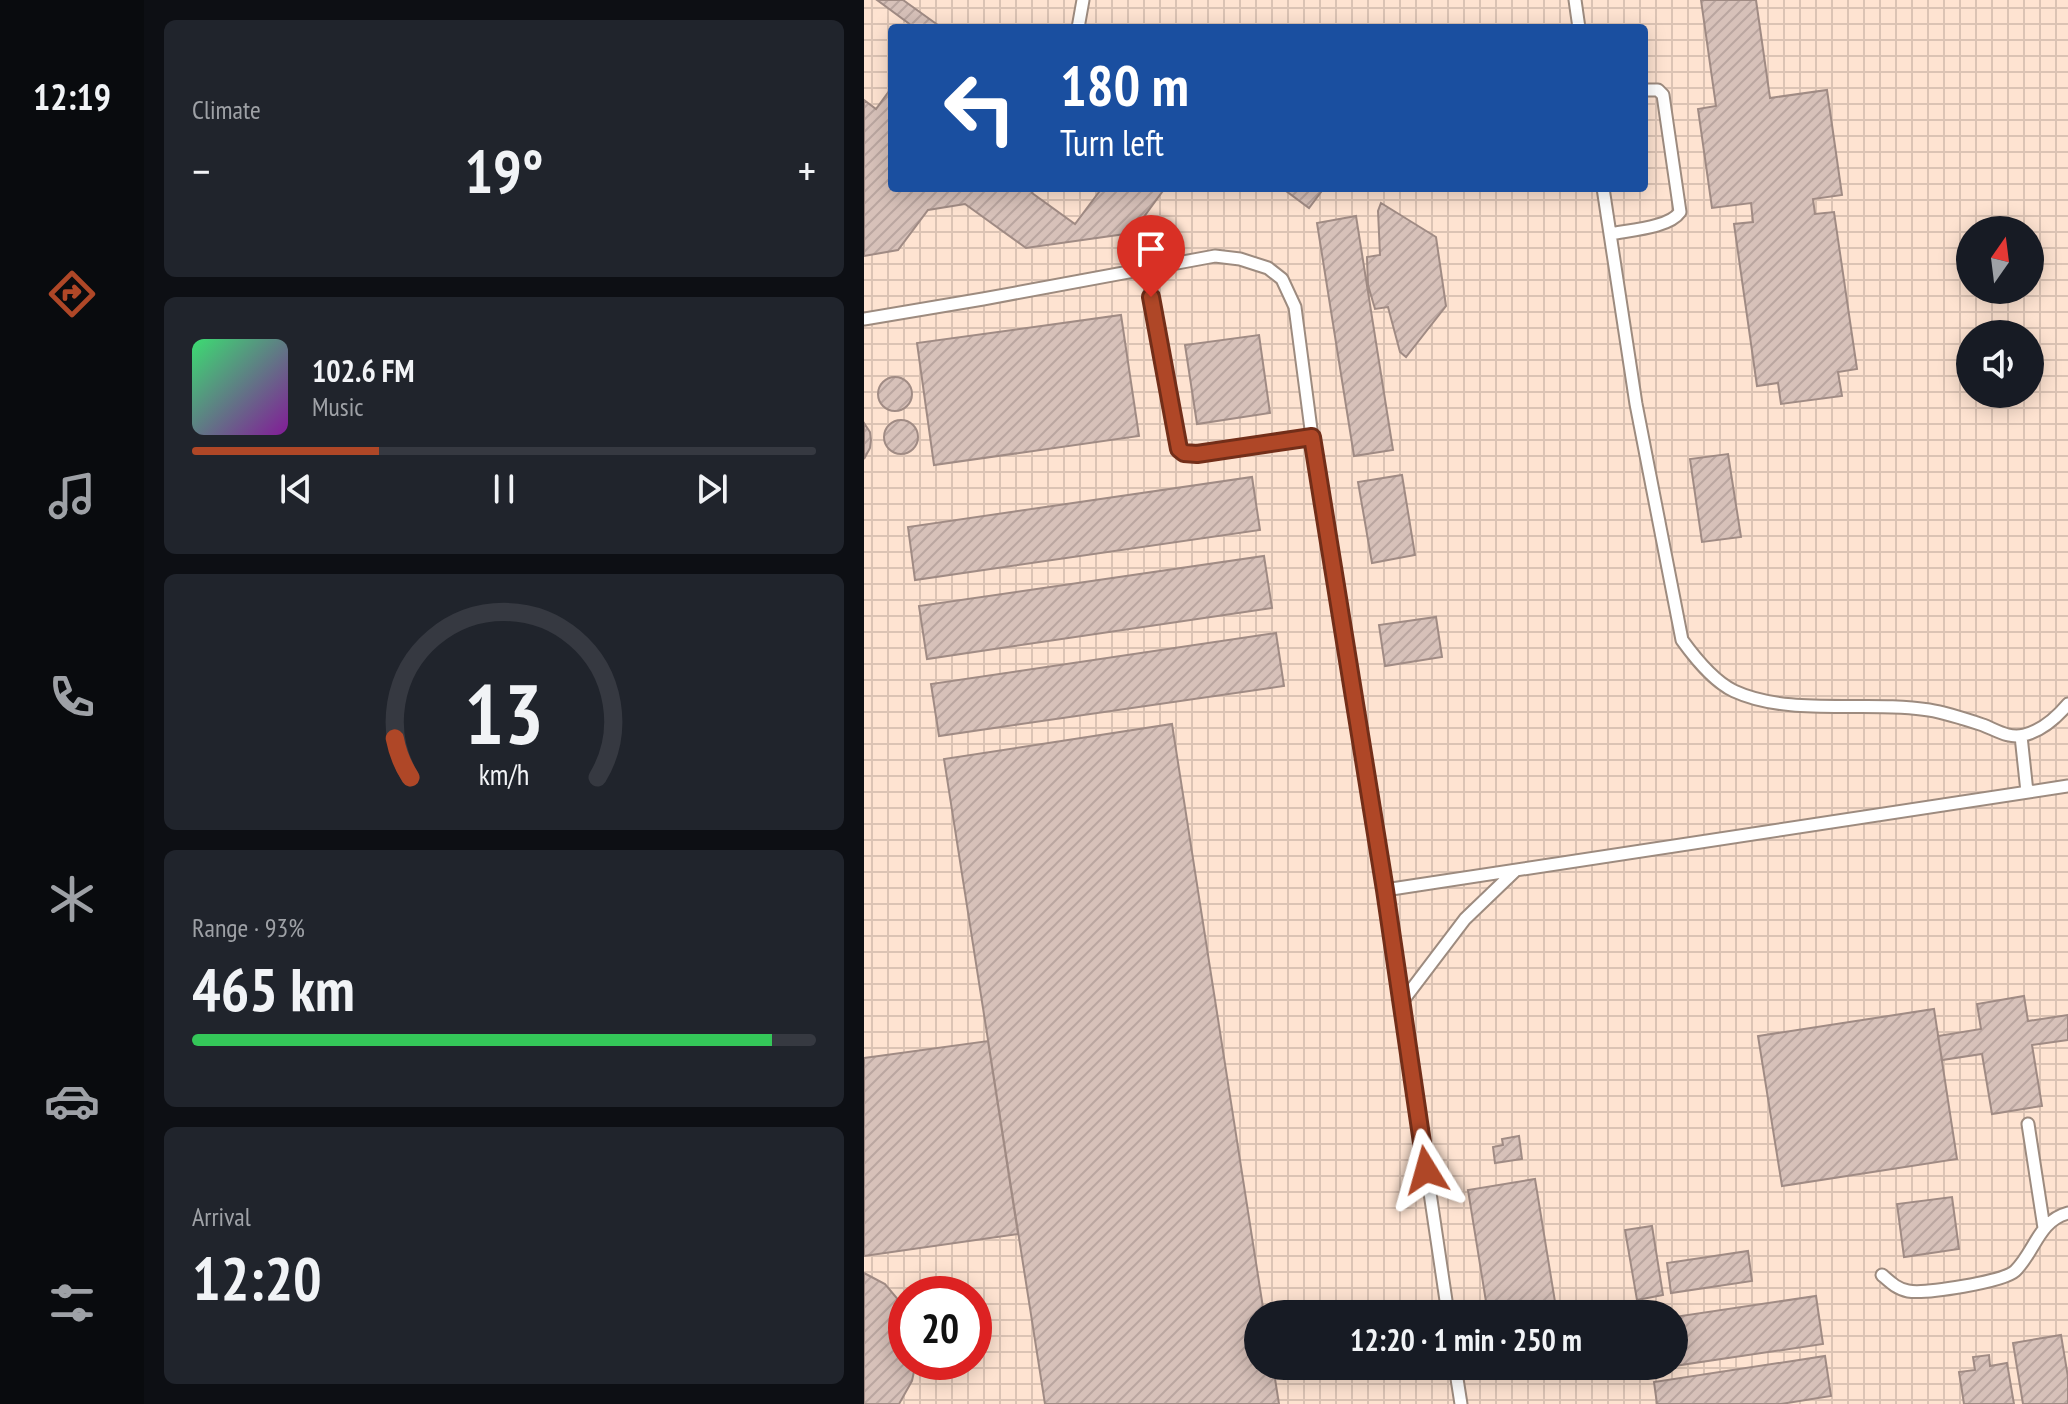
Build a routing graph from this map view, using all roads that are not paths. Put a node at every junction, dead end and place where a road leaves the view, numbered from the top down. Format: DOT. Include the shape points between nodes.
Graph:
graph roads {
  1 [pos="1083,0"];
  2 [pos="1575,0"];
  3 [pos="1079,24"];
  4 [pos="1578,24"];
  5 [pos="1648,90"];
  6 [pos="1604,192"];
  7 [pos="1610,234"];
  8 [pos="1147,268"];
  9 [pos="864,319"];
  10 [pos="1312,437"];
  11 [pos="2068,704"];
  12 [pos="2021,736"];
  13 [pos="2068,786"];
  14 [pos="2027,792"];
  15 [pos="1516,869"];
  16 [pos="1385,890"];
  17 [pos="1402,1002"];
  18 [pos="2028,1124"];
  19 [pos="2068,1213"];
  20 [pos="2044,1228"];
  21 [pos="1882,1275"];
  22 [pos="1446,1300"];
  23 [pos="1457,1380"];
  24 [pos="1461,1404"];
  1 -- 3 [label="lane"];
  2 -- 4 [label="lane"];
  5 -- 7 [label="lane" via="1663,95 1680,212 1668,222"];
  6 -- 7 [label="lane"];
  7 -- 12 [label="lane" via="1636,404 1682,640 1693,655 1733,690 1771,703 1928,710"];
  8 -- 9 [label="lane"];
  8 -- 10 [label="lane" via="1215,256 1268,268 1282,279 1295,307"];
  8 -- 10 [label="lane" via="1179,449 1197,454"];
  10 -- 16 [label="lane"];
  11 -- 12 [label="lane" via="2059,715"];
  12 -- 14 [label="lane"];
  13 -- 14 [label="lane"];
  14 -- 15 [label="lane"];
  15 -- 16 [label="lane"];
  15 -- 17 [label="lane" via="1465,919"];
  16 -- 17 [label="lane"];
  17 -- 22 [label="lane"];
  18 -- 20 [label="lane"];
  19 -- 20 [label="lane"];
  20 -- 21 [label="lane" via="2013,1273 1994,1281 1918,1292 1905,1291"];
  23 -- 24 [label="lane"];
}
